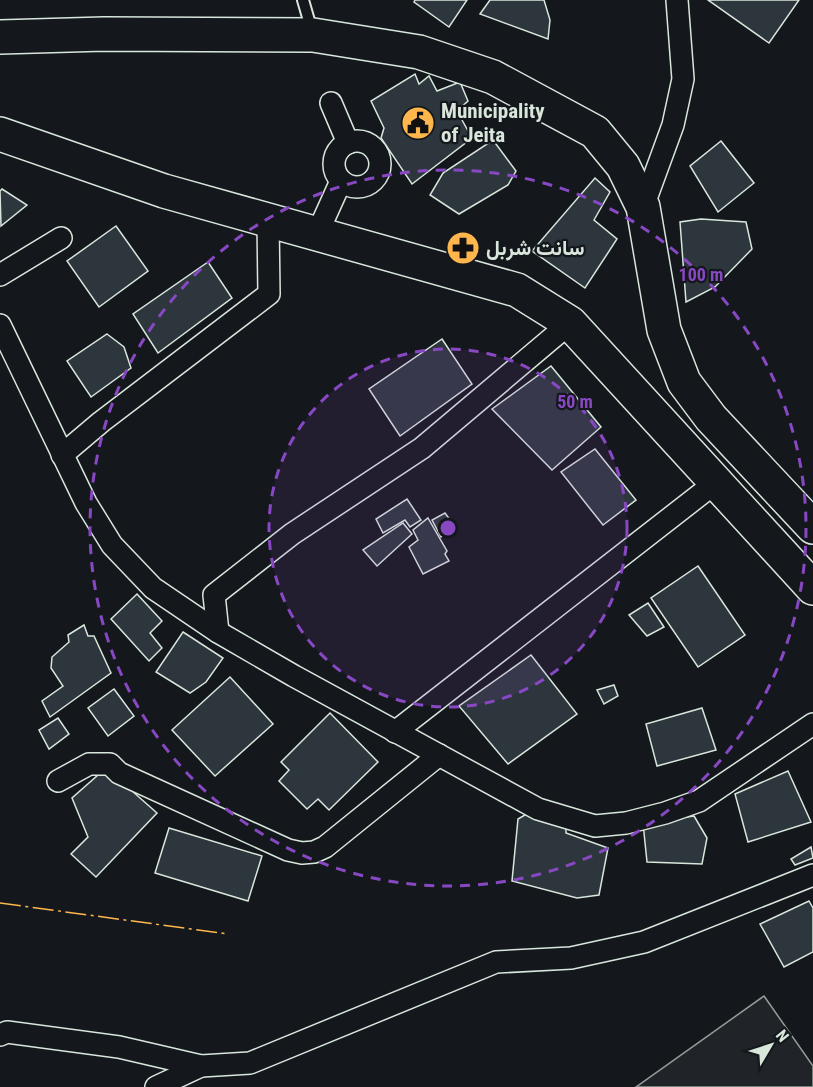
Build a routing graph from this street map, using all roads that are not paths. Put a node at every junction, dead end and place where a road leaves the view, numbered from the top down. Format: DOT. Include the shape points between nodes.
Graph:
graph roads {
  1 [pos="303,0"];
  2 [pos="677,0"];
  3 [pos="313,35"];
  4 [pos="0,37"];
  5 [pos="331,103"];
  6 [pos="0,134"];
  7 [pos="348,143"];
  8 [pos="341,181"];
  9 [pos="643,207"];
  10 [pos="267,220"];
  11 [pos="317,234"];
  12 [pos="61,238"];
  13 [pos="0,274"];
  14 [pos="570,323"];
  15 [pos="0,325"];
  16 [pos="62,456"];
  17 [pos="714,483"];
  18 [pos="813,527"];
  19 [pos="813,588"];
  20 [pos="218,632"];
  21 [pos="813,724"];
  22 [pos="395,732"];
  23 [pos="439,755"];
  24 [pos="58,781"];
  25 [pos="813,875"];
  26 [pos="0,1035"];
  27 [pos="201,1066"];
  28 [pos="156,1087"];
  1 -- 3 [label="lane"];
  2 -- 9 [label="street" via="683,79 673,125"];
  3 -- 4 [label="highway"];
  3 -- 9 [label="highway" via="419,52 493,77 541,102 595,132 623,166"];
  5 -- 7 [label="street"];
  6 -- 10 [label="highway" via="164,191"];
  7 -- 8 [label="street" via="335,155"];
  7 -- 8 [label="street" via="365,142 373,147 378,154 379,172 366,185 357,187"];
  8 -- 11 [label="street"];
  9 -- 18 [label="highway" via="664,330 684,382 711,418"];
  10 -- 11 [label="highway"];
  10 -- 16 [label="street" via="269,294"];
  11 -- 14 [label="highway" via="517,290"];
  12 -- 13 [label="street"];
  14 -- 17 [label="highway"];
  14 -- 20 [label="street" via="422,448 292,534 214,595"];
  15 -- 16 [label="street"];
  16 -- 20 [label="street" via="112,545 153,588"];
  17 -- 19 [label="highway"];
  17 -- 22 [label="street"];
  20 -- 22 [label="street"];
  21 -- 23 [label="street" via="699,801 627,823 595,826 538,809"];
  22 -- 23 [label="street"];
  23 -- 24 [label="street" via="325,847 302,853 270,843 138,782 110,764 89,764"];
  25 -- 27 [label="street" via="644,942 571,958 496,962 272,1056 250,1063"];
  26 -- 27 [label="street" via="7,1032 119,1047"];
  27 -- 28 [label="street"];
}
